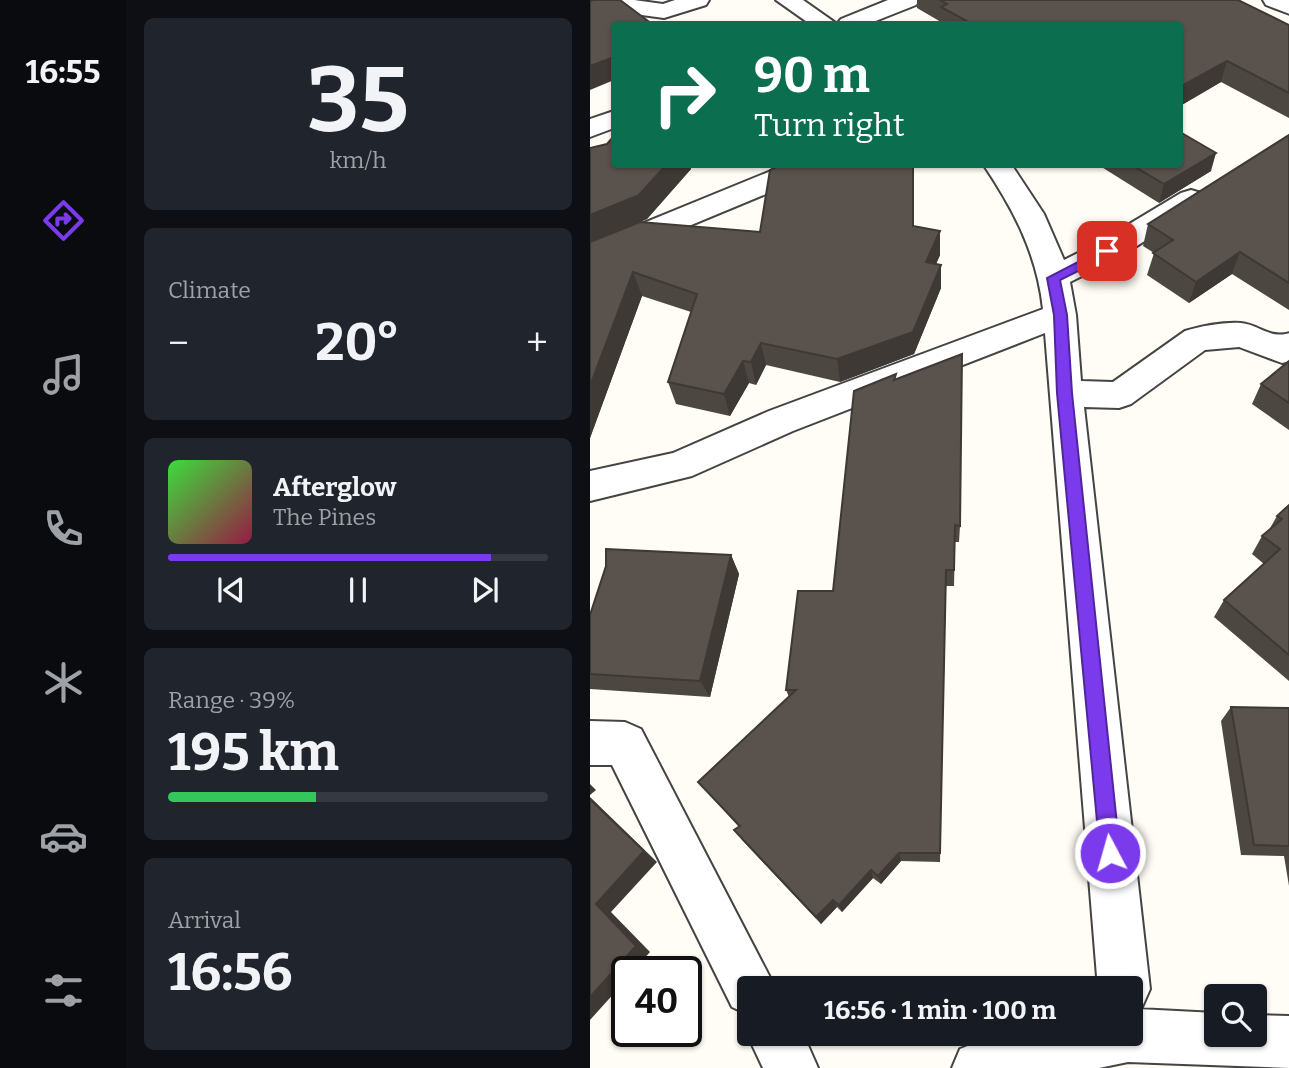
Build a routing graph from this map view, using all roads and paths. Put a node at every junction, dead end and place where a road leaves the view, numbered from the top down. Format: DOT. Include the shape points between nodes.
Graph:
graph roads {
  1 [pos="698,0"];
  2 [pos="787,0"];
  3 [pos="908,0"];
  4 [pos="1274,0"];
  5 [pos="590,1"];
  6 [pos="1289,7"];
  7 [pos="821,21"];
  8 [pos="856,21"];
  9 [pos="611,120"];
  10 [pos="590,129"];
  11 [pos="804,168"];
  12 [pos="1000,168"];
  13 [pos="1211,187"];
  14 [pos="590,257"];
  15 [pos="1057,297"];
  16 [pos="1289,345"];
  17 [pos="1065,393"];
  18 [pos="590,486"];
  19 [pos="590,743"];
  20 [pos="743,976"];
  21 [pos="1122,976"];
  22 [pos="1143,1033"];
  23 [pos="1289,1043"];
  24 [pos="780,1046"];
  25 [pos="1070,1046"];
  26 [pos="791,1068"];
  27 [pos="979,1068"];
  1 -- 5 [label="street" via="664,11"];
  2 -- 7 [label="street"];
  3 -- 8 [label="street"];
  4 -- 6 [label="street"];
  9 -- 10 [label="street"];
  11 -- 14 [label="street"];
  12 -- 15 [label="street" via="1035,227"];
  13 -- 15 [label="street" via="1107,251"];
  15 -- 17 [label="street"];
  15 -- 18 [label="street" via="679,466"];
  16 -- 17 [label="street" via="1282,351 1242,335 1197,339 1119,395"];
  17 -- 21 [label="street"];
  19 -- 20 [label="street" via="625,744"];
  22 -- 23 [label="street"];
  24 -- 26 [label="street"];
  25 -- 27 [label="street"];
}
